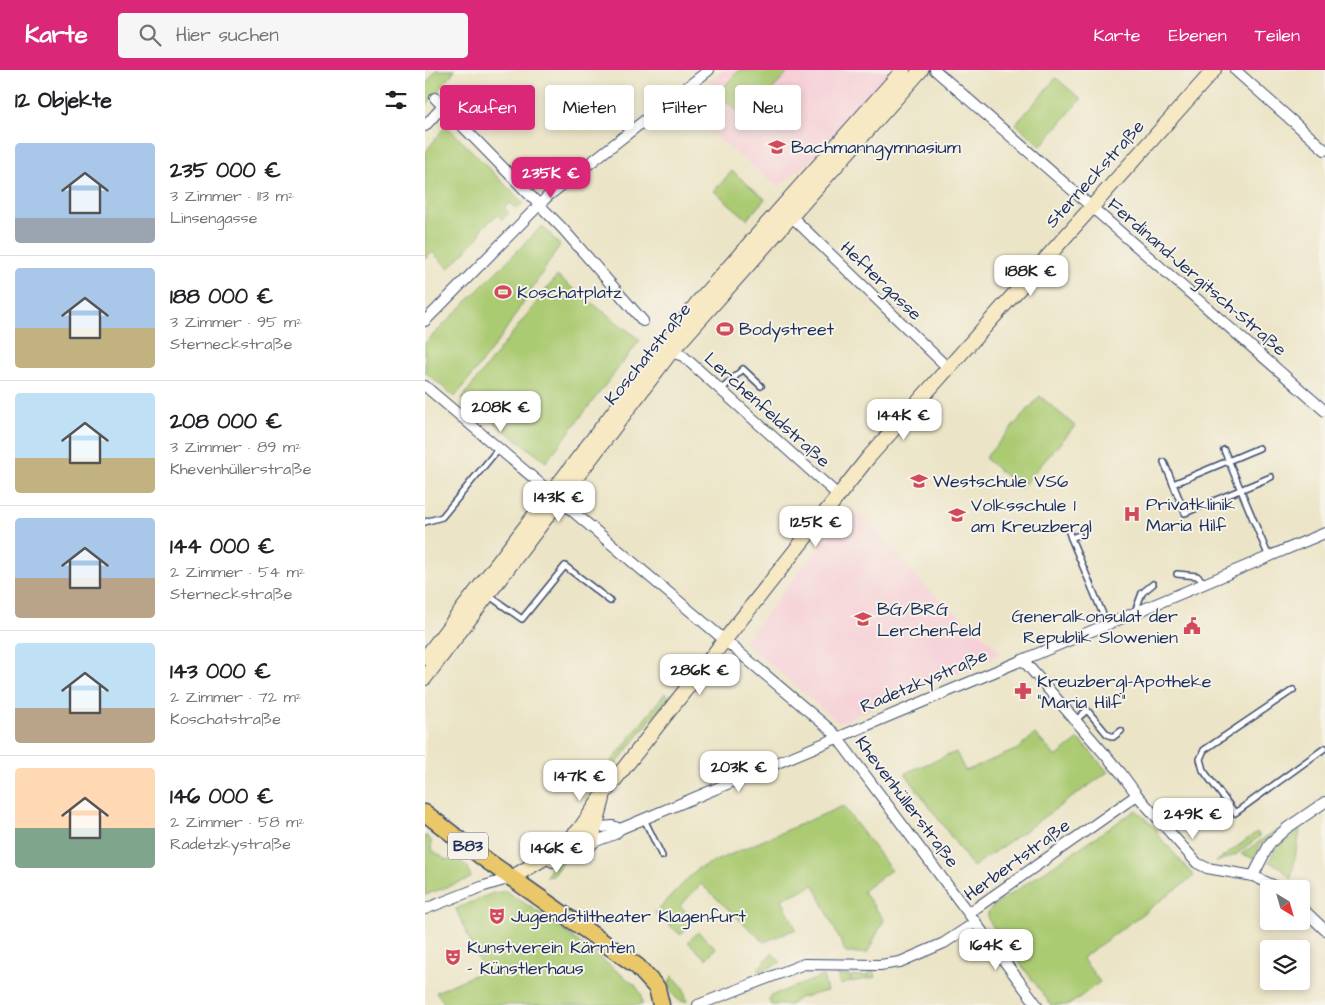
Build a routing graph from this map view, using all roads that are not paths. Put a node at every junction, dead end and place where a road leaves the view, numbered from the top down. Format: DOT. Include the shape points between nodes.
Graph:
graph roads {
  1 [pos="709,70"];
  2 [pos="903,70"];
  3 [pos="921,70"];
  4 [pos="935,70"];
  5 [pos="1213,70"];
  6 [pos="1235,70"];
  7 [pos="425,126"];
  8 [pos="1325,150"];
  9 [pos="539,205"];
  10 [pos="1092,206"];
  11 [pos="791,216"];
  12 [pos="727,278"];
  13 [pos="425,321"];
  14 [pos="643,321"];
  15 [pos="677,354"];
  16 [pos="949,369"];
  17 [pos="425,386"];
  18 [pos="761,386"];
  19 [pos="721,390"];
  20 [pos="1325,411"];
  21 [pos="499,448"];
  22 [pos="1259,448"];
  23 [pos="1224,450"];
  24 [pos="1229,460"];
  25 [pos="1163,462"];
  26 [pos="1271,477"];
  27 [pos="1173,484"];
  28 [pos="1241,490"];
  29 [pos="555,495"];
  30 [pos="838,496"];
  31 [pos="425,522"];
  32 [pos="1067,527"];
  33 [pos="1325,533"];
  34 [pos="1079,535"];
  35 [pos="1071,538"];
  36 [pos="1269,557"];
  37 [pos="1177,574"];
  38 [pos="1153,584"];
  39 [pos="1205,584"];
  40 [pos="488,595"];
  41 [pos="610,601"];
  42 [pos="1135,613"];
  43 [pos="1107,625"];
  44 [pos="725,640"];
  45 [pos="425,658"];
  46 [pos="1023,660"];
  47 [pos="425,678"];
  48 [pos="1293,690"];
  49 [pos="1075,720"];
  50 [pos="1121,731"];
  51 [pos="838,738"];
  52 [pos="1325,748"];
  53 [pos="606,791"];
  54 [pos="1137,795"];
  55 [pos="1325,802"];
  56 [pos="425,813"];
  57 [pos="644,819"];
  58 [pos="597,826"];
  59 [pos="620,829"];
  60 [pos="579,830"];
  61 [pos="591,843"];
  62 [pos="662,856"];
  63 [pos="1253,876"];
  64 [pos="511,878"];
  65 [pos="1266,880"];
  66 [pos="425,909"];
  67 [pos="969,913"];
  68 [pos="1310,916"];
  69 [pos="976,922"];
  70 [pos="1325,930"];
  71 [pos="661,1005"];
  72 [pos="698,1005"];
  73 [pos="1037,1005"];
  1 -- 9 [label="street"];
  2 -- 12 [label="main road, Koschatstraße"];
  3 -- 11 [label="main road, Koschatstraße"];
  4 -- 10 [label="street, Ferdinand-Jergitsch-Straße"];
  5 -- 10 [label="main road, Sterneckstraße"];
  6 -- 8 [label="street"];
  7 -- 9 [label="street" via="439,102"];
  9 -- 13 [label="street"];
  9 -- 14 [label="street"];
  10 -- 16 [label="main road, Sterneckstraße"];
  10 -- 20 [label="street, Ferdinand-Jergitsch-Straße"];
  11 -- 12 [label="main road, Koschatstraße"];
  11 -- 16 [label="street, Heftergasse"];
  12 -- 15 [label="main road, Koschatstraße"];
  12 -- 29 [label="main road, Koschatstraße" via="669,339"];
  15 -- 19 [label="street, Lerchenfeldstraße"];
  15 -- 29 [label="main road, Koschatstraße"];
  16 -- 30 [label="main road, Sterneckstraße"];
  17 -- 21 [label="street, Khevenhüllerstraße"];
  18 -- 19 [label="lane" via="743,369"];
  19 -- 30 [label="street, Lerchenfeldstraße"];
  21 -- 29 [label="street, Khevenhüllerstraße"];
  21 -- 31 [label="lane" via="442,517"];
  22 -- 24 [label="lane"];
  23 -- 24 [label="lane"];
  24 -- 27 [label="lane"];
  24 -- 28 [label="lane"];
  25 -- 27 [label="lane"];
  26 -- 28 [label="lane"];
  27 -- 28 [label="lane" via="1185,513"];
  28 -- 36 [label="lane"];
  29 -- 40 [label="main road, Koschatstraße"];
  29 -- 44 [label="street, Khevenhüllerstraße"];
  29 -- 45 [label="main road, Koschatstraße"];
  30 -- 44 [label="main road, Sterneckstraße"];
  32 -- 35 [label="lane"];
  33 -- 36 [label="street, Radetzkystraße"];
  34 -- 35 [label="lane"];
  35 -- 43 [label="lane"];
  36 -- 39 [label="street, Radetzkystraße"];
  37 -- 39 [label="lane" via="1197,576"];
  38 -- 42 [label="lane" via="1142,593"];
  39 -- 42 [label="street, Radetzkystraße"];
  40 -- 41 [label="lane" via="522,619 565,566"];
  40 -- 47 [label="main road, Koschatstraße"];
  42 -- 43 [label="street, Radetzkystraße"];
  43 -- 46 [label="street, Radetzkystraße"];
  44 -- 51 [label="street, Khevenhüllerstraße"];
  44 -- 53 [label="main road, Sterneckstraße"];
  46 -- 49 [label="street"];
  46 -- 51 [label="street, Radetzkystraße"];
  48 -- 52 [label="lane" via="1204,750 1200,759 1203,770 1235,813"];
  49 -- 50 [label="lane" via="1087,710 1107,734 1113,737"];
  49 -- 54 [label="street"];
  51 -- 57 [label="street, Radetzkystraße"];
  51 -- 67 [label="street, Khevenhüllerstraße"];
  53 -- 58 [label="main road, Sterneckstraße"];
  53 -- 60 [label="main road, Sterneckstraße"];
  54 -- 63 [label="street" via="1197,862 1207,868"];
  54 -- 67 [label="street, Herbertstraße"];
  55 -- 63 [label="street" via="1270,844"];
  56 -- 64 [label="main road, B83"];
  57 -- 59 [label="street, Radetzkystraße"];
  57 -- 62 [label="lane"];
  58 -- 59 [label="street"];
  58 -- 60 [label="street"];
  58 -- 61 [label="main road, Sterneckstraße"];
  59 -- 61 [label="street, Radetzkystraße"];
  60 -- 64 [label="main road, Sterneckstraße" via="560,848"];
  61 -- 64 [label="main road, Radetzkystraße"];
  63 -- 65 [label="street"];
  64 -- 66 [label="street, Radetzkystraße"];
  64 -- 71 [label="main road, B83" via="637,966 657,988"];
  67 -- 69 [label="street, Herbertstraße"];
  68 -- 70 [label="street"];
  69 -- 72 [label="street, Herbertstraße" via="944,943 900,962 880,965 804,964"];
  69 -- 73 [label="street"];
}
